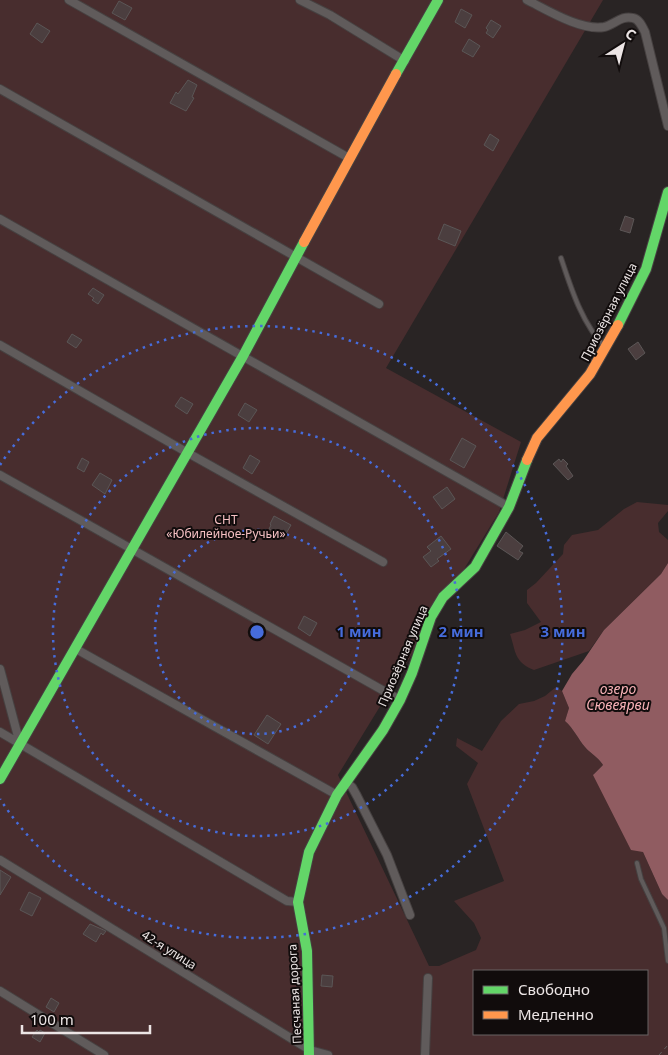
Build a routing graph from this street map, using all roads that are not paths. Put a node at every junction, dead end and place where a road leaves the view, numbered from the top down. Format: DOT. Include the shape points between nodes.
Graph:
graph roads {
  1 [pos="69,0"];
  2 [pos="300,0"];
  3 [pos="438,0"];
  4 [pos="527,0"];
  5 [pos="405,61"];
  6 [pos="0,89"];
  7 [pos="668,126"];
  8 [pos="349,158"];
  9 [pos="668,192"];
  10 [pos="0,219"];
  11 [pos="297,257"];
  12 [pos="561,258"];
  13 [pos="379,304"];
  14 [pos="0,345"];
  15 [pos="606,348"];
  16 [pos="243,356"];
  17 [pos="188,453"];
  18 [pos="0,475"];
  19 [pos="509,507"];
  20 [pos="131,550"];
  21 [pos="383,562"];
  22 [pos="76,649"];
  23 [pos="0,669"];
  24 [pos="400,700"];
  25 [pos="0,732"];
  26 [pos="20,744"];
  27 [pos="0,779"];
  28 [pos="346,782"];
  29 [pos="337,795"];
  30 [pos="0,860"];
  31 [pos="637,863"];
  32 [pos="298,902"];
  33 [pos="410,915"];
  34 [pos="668,962"];
  35 [pos="428,978"];
  36 [pos="0,991"];
  37 [pos="310,1053"];
  38 [pos="104,1055"];
  39 [pos="328,1055"];
  40 [pos="425,1055"];
  1 -- 8 [label="street"];
  2 -- 5 [label="street"];
  3 -- 5 [label="street"];
  4 -- 7 [label="street" via="566,20 596,28 606,27 623,18 634,18 640,22"];
  5 -- 8 [label="street"];
  6 -- 11 [label="street"];
  8 -- 11 [label="street"];
  9 -- 15 [label="street, Приозёрная улица" via="646,270"];
  10 -- 16 [label="street"];
  11 -- 13 [label="street"];
  11 -- 16 [label="street"];
  12 -- 15 [label="lane" via="570,288 587,322"];
  14 -- 17 [label="street"];
  15 -- 19 [label="street, Приозёрная улица" via="590,374 537,438"];
  16 -- 17 [label="street"];
  16 -- 19 [label="street"];
  17 -- 20 [label="street"];
  17 -- 21 [label="street"];
  18 -- 20 [label="street"];
  19 -- 24 [label="street, Приозёрная улица" via="474,566 443,597 431,617"];
  20 -- 22 [label="street"];
  20 -- 24 [label="street"];
  22 -- 26 [label="street"];
  22 -- 29 [label="street"];
  23 -- 26 [label="street"];
  24 -- 28 [label="street, Приозёрная улица" via="384,730"];
  25 -- 26 [label="street"];
  26 -- 27 [label="street"];
  26 -- 32 [label="street" via="287,901"];
  28 -- 29 [label="street, Приозёрная улица"];
  28 -- 33 [label="street" via="355,791 387,855"];
  29 -- 32 [label="street, Приозёрная улица" via="309,852"];
  30 -- 37 [label="street, 42-я улица"];
  31 -- 34 [label="lane" via="664,928"];
  32 -- 37 [label="street, Песчаная дорога" via="307,951"];
  35 -- 40 [label="street"];
  36 -- 38 [label="street"];
  37 -- 39 [label="street, 42-я улица"];
}
